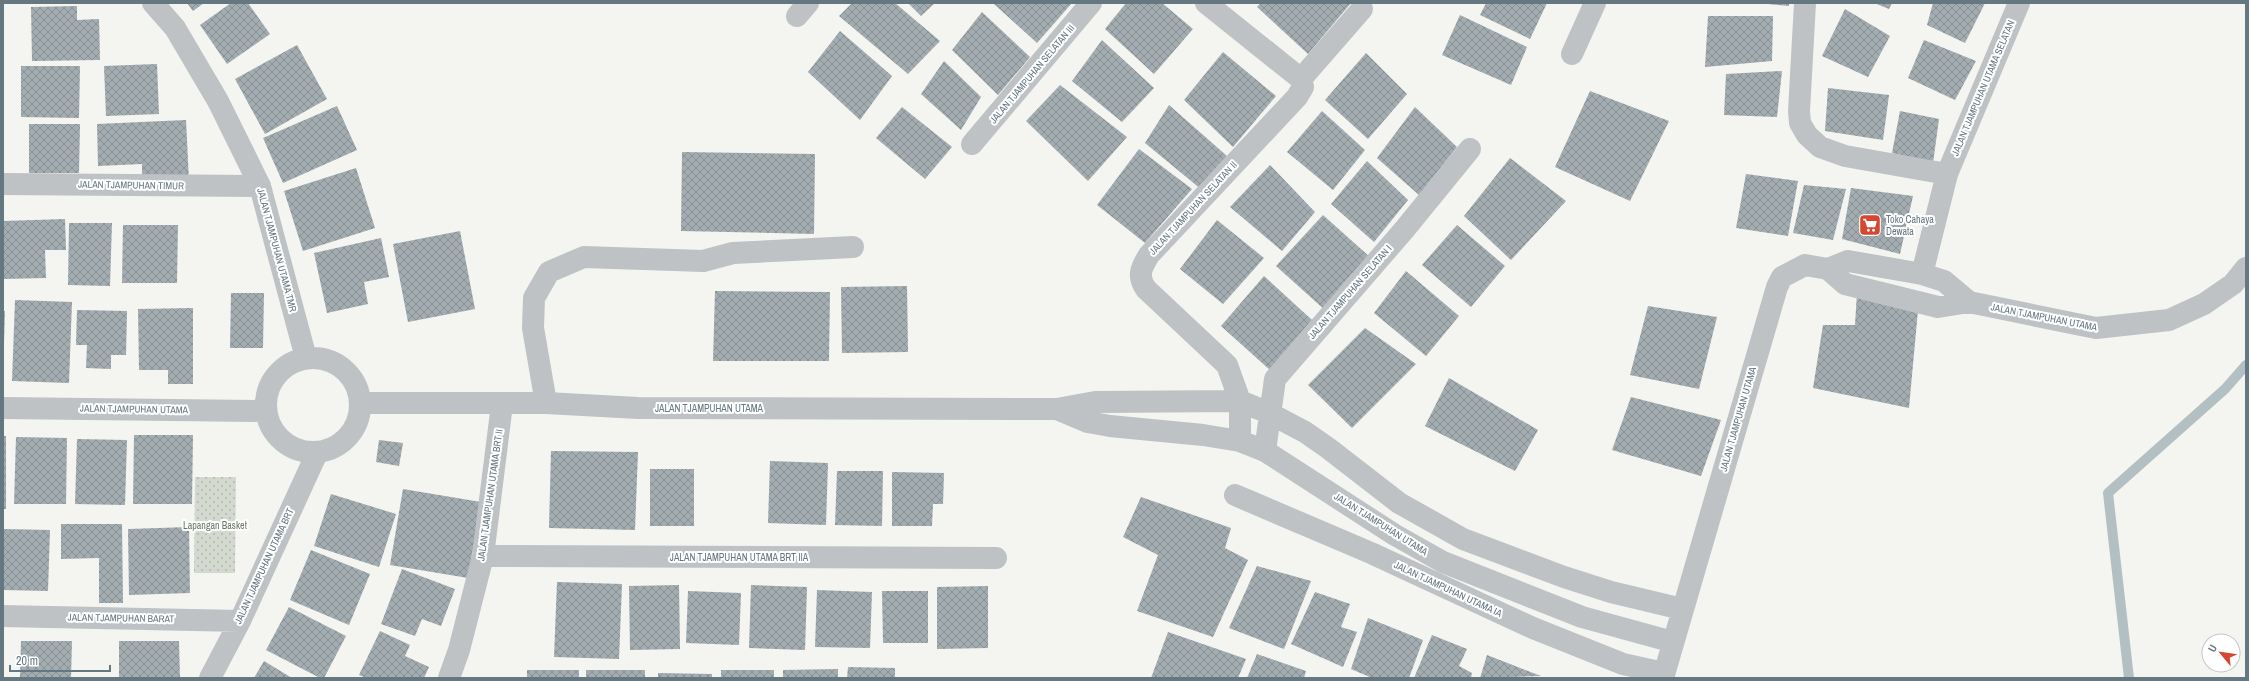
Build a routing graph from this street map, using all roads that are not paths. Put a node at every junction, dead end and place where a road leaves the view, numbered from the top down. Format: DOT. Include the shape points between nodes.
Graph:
graph roads {
  1 [pos="153,3"];
  2 [pos="1092,3"];
  3 [pos="1206,3"];
  4 [pos="1595,3"];
  5 [pos="1806,3"];
  6 [pos="2019,3"];
  7 [pos="1362,9"];
  8 [pos="1572,54"];
  9 [pos="1301,79"];
  10 [pos="972,144"];
  11 [pos="1470,149"];
  12 [pos="1947,174"];
  13 [pos="3,184"];
  14 [pos="260,186"];
  15 [pos="853,247"];
  16 [pos="2246,268"];
  17 [pos="1828,269"];
  18 [pos="1922,274"];
  19 [pos="1969,302"];
  20 [pos="306,358"];
  21 [pos="1240,401"];
  22 [pos="360,403"];
  23 [pos="546,403"];
  24 [pos="502,404"];
  25 [pos="3,408"];
  26 [pos="1050,409"];
  27 [pos="266,412"];
  28 [pos="1269,413"];
  29 [pos="1240,441"];
  30 [pos="1265,451"];
  31 [pos="317,453"];
  32 [pos="1235,495"];
  33 [pos="483,556"];
  34 [pos="996,558"];
  35 [pos="1682,609"];
  36 [pos="3,616"];
  37 [pos="240,621"];
  38 [pos="1673,642"];
  39 [pos="1664,676"];
  40 [pos="210,678"];
  41 [pos="449,678"];
  1 -- 14 [label="street, JALAN TJAMPUHAN UTAMA TMR" via="175,28 218,101"];
  2 -- 10 [label="street, JALAN TJAMPUHAN SELATAN III"];
  3 -- 9 [label="street"];
  4 -- 8 [label="street"];
  5 -- 12 [label="street" via="1798,111 1800,123 1807,135 1820,147 1845,156"];
  6 -- 12 [label="street, JALAN TJAMPUHAN UTAMA SELATAN"];
  7 -- 9 [label="street, JALAN TJAMPUHAN SELATAN II"];
  9 -- 21 [label="street, JALAN TJAMPUHAN SELATAN II" via="1302,87 1297,96 1148,255 1140,273 1140,280 1146,289 1227,365"];
  11 -- 28 [label="street, JALAN TJAMPUHAN SELATAN I" via="1404,230 1275,379"];
  12 -- 18 [label="street, JALAN TJAMPUHAN UTAMA SELATAN"];
  13 -- 14 [label="street, JALAN TJAMPUHAN TIMUR"];
  14 -- 20 [label="street, JALAN TJAMPUHAN UTAMA TMR"];
  15 -- 23 [label="street" via="733,253 703,261 584,257 549,272 534,298 533,328"];
  16 -- 19 [label="street, JALAN TJAMPUHAN UTAMA" via="2233,284 2204,304 2169,320 2096,328"];
  17 -- 18 [label="street, JALAN TJAMPUHAN UTAMA" via="1848,261"];
  17 -- 19 [label="street, JALAN TJAMPUHAN UTAMA" via="1845,284 1938,307"];
  17 -- 35 [label="street, JALAN TJAMPUHAN UTAMA" via="1805,265 1782,277 1777,287"];
  18 -- 19 [label="street, JALAN TJAMPUHAN UTAMA" via="1944,281"];
  20 -- 22 [label="street" via="322,358 349,374 357,387"];
  20 -- 27 [label="street" via="289,364 275,376 267,393"];
  21 -- 26 [label="street, JALAN TJAMPUHAN UTAMA" via="1096,402"];
  21 -- 28 [label="street, JALAN TJAMPUHAN UTAMA"];
  21 -- 29 [label="street, JALAN TJAMPUHAN SELATAN II"];
  22 -- 24 [label="street, JALAN TJAMPUHAN UTAMA"];
  22 -- 31 [label="street" via="358,421 349,437 334,448"];
  23 -- 24 [label="street, JALAN TJAMPUHAN UTAMA"];
  23 -- 26 [label="street, JALAN TJAMPUHAN UTAMA" via="638,408"];
  24 -- 33 [label="street, JALAN TJAMPUHAN UTAMA BRT II"];
  25 -- 27 [label="street, JALAN TJAMPUHAN UTAMA"];
  26 -- 29 [label="street, JALAN TJAMPUHAN UTAMA" via="1088,422 1110,426"];
  27 -- 31 [label="street" via="271,428 283,442 299,451"];
  28 -- 30 [label="street, JALAN TJAMPUHAN SELATAN I"];
  28 -- 35 [label="street, JALAN TJAMPUHAN UTAMA" via="1328,448 1399,503 1463,539 1564,577 1611,592"];
  29 -- 30 [label="street, JALAN TJAMPUHAN UTAMA"];
  30 -- 38 [label="street, JALAN TJAMPUHAN UTAMA" via="1395,535 1443,562 1582,617"];
  31 -- 37 [label="street, JALAN TJAMPUHAN UTAMA BRT"];
  32 -- 39 [label="street, JALAN TJAMPUHAN UTAMA IA" via="1371,553 1533,628 1623,664"];
  33 -- 34 [label="street, JALAN TJAMPUHAN UTAMA BRT IIA"];
  33 -- 41 [label="street, JALAN TJAMPUHAN UTAMA BRT II" via="459,650"];
  35 -- 38 [label="street, JALAN TJAMPUHAN UTAMA"];
  36 -- 37 [label="street, JALAN TJAMPUHAN BARAT"];
  37 -- 40 [label="street, JALAN TJAMPUHAN UTAMA BRT"];
  38 -- 39 [label="street"];
}
